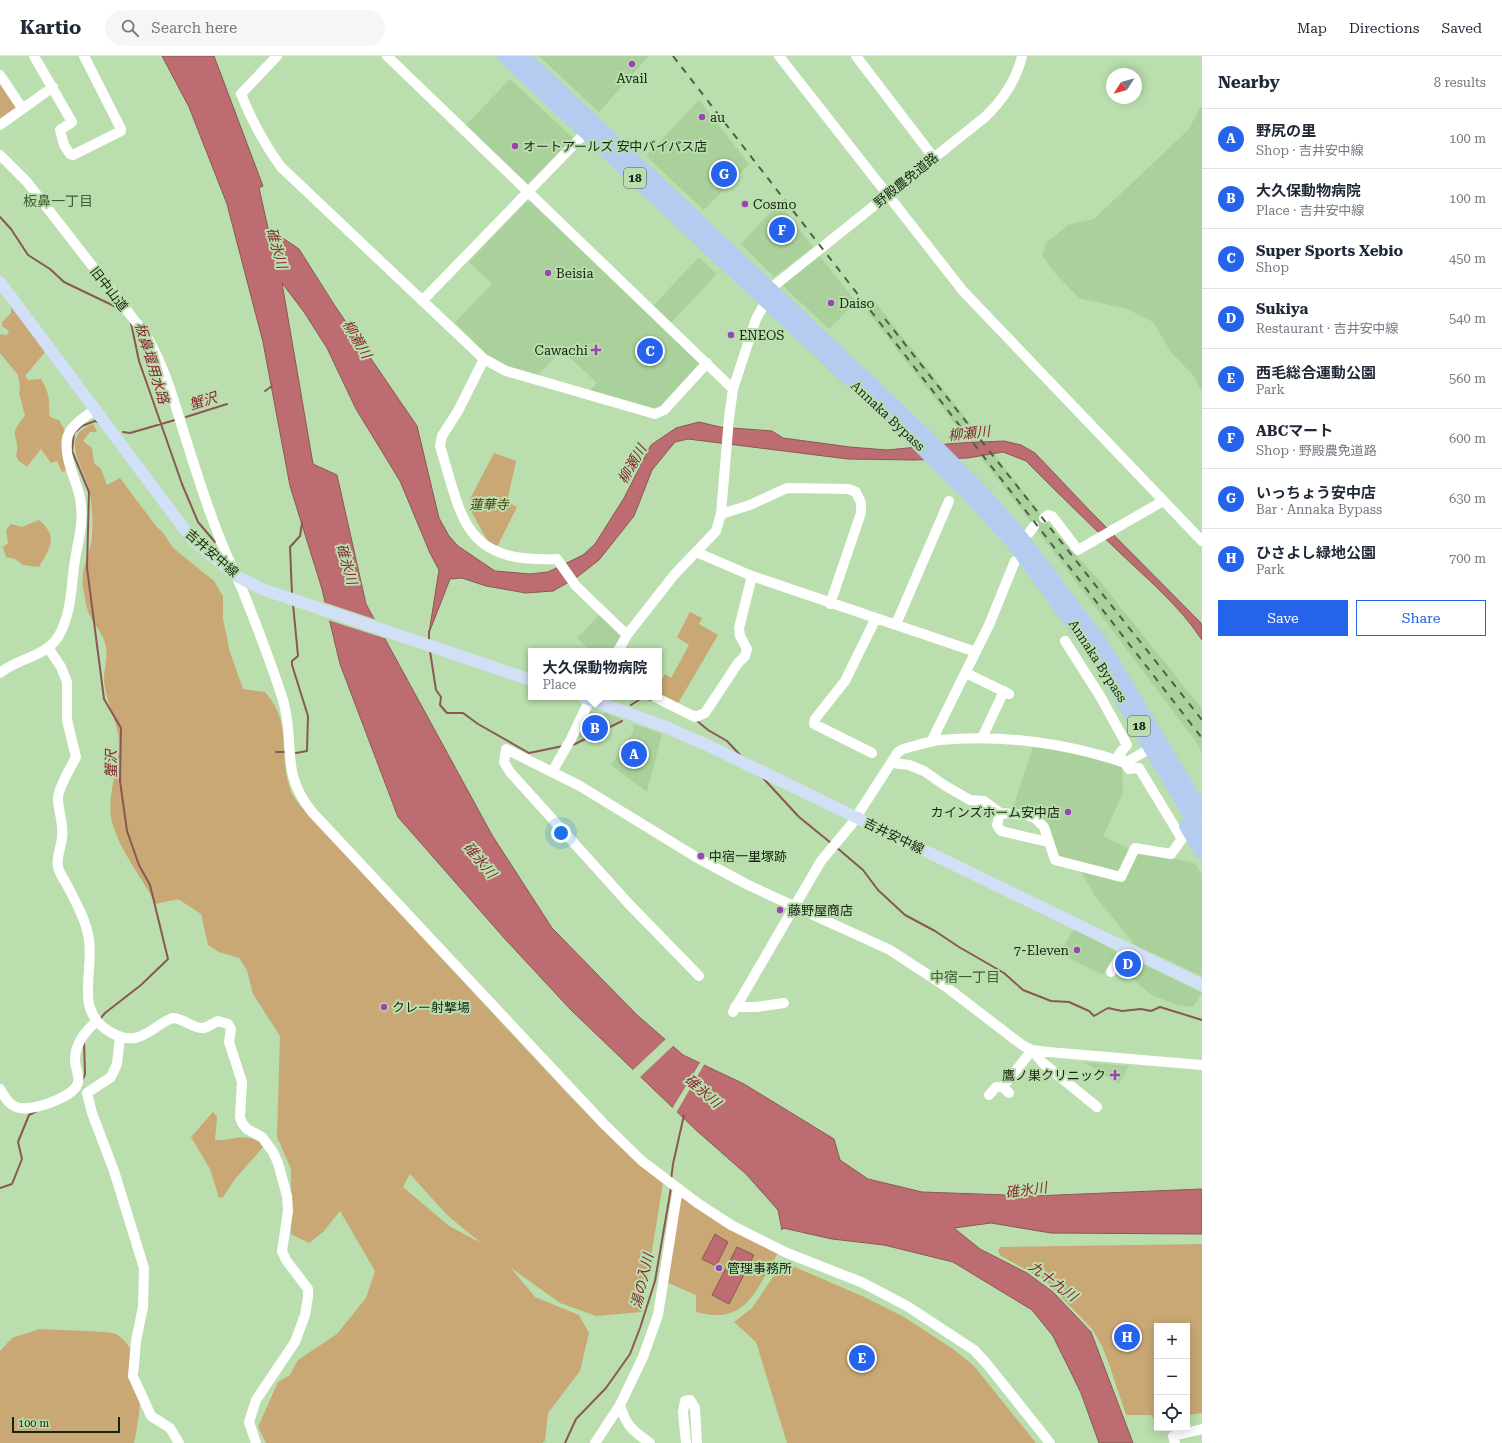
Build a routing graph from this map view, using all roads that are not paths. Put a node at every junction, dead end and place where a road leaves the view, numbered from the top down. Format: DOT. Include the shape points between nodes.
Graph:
graph roads {
  1 [pos="34,56"];
  2 [pos="84,56"];
  3 [pos="277,56"];
  4 [pos="387,56"];
  5 [pos="504,56"];
  6 [pos="522,56"];
  7 [pos="779,56"];
  8 [pos="856,56"];
  9 [pos="1022,56"];
  10 [pos="0,75"];
  11 [pos="53,87"];
  12 [pos="22,108"];
  13 [pos="0,125"];
  14 [pos="590,128"];
  15 [pos="0,155"];
  16 [pos="934,158"];
  17 [pos="529,193"];
  18 [pos="887,195"];
  19 [pos="0,282"];
  20 [pos="769,295"];
  21 [pos="422,301"];
  22 [pos="484,359"];
  23 [pos="707,363"];
  24 [pos="733,389"];
  25 [pos="96,409"];
  26 [pos="949,501"];
  27 [pos="1164,501"];
  28 [pos="721,514"];
  29 [pos="1044,518"];
  30 [pos="1202,542"];
  31 [pos="696,552"];
  32 [pos="1015,561"];
  33 [pos="236,576"];
  34 [pos="752,576"];
  35 [pos="830,604"];
  36 [pos="876,618"];
  37 [pos="1071,620"];
  38 [pos="896,624"];
  39 [pos="627,635"];
  40 [pos="1065,642"];
  41 [pos="1103,646"];
  42 [pos="620,648"];
  43 [pos="49,649"];
  44 [pos="976,652"];
  45 [pos="966,672"];
  46 [pos="0,673"];
  47 [pos="528,679"];
  48 [pos="587,700"];
  49 [pos="593,700"];
  50 [pos="660,700"];
  51 [pos="982,738"];
  52 [pos="931,742"];
  53 [pos="1144,752"];
  54 [pos="872,753"];
  55 [pos="892,762"];
  56 [pos="1126,763"];
  57 [pos="552,772"];
  58 [pos="1202,798"];
  59 [pos="1000,812"];
  60 [pos="1202,812"];
  61 [pos="856,817"];
  62 [pos="1202,835"];
  63 [pos="1048,842"];
  64 [pos="1202,853"];
  65 [pos="796,907"];
  66 [pos="1125,948"];
  67 [pos="1111,972"];
  68 [pos="699,976"];
  69 [pos="1202,985"];
  70 [pos="784,1004"];
  71 [pos="97,1021"];
  72 [pos="120,1037"];
  73 [pos="1032,1050"];
  74 [pos="1202,1065"];
  75 [pos="0,1089"];
  76 [pos="989,1095"];
  77 [pos="1097,1107"];
  78 [pos="673,1185"];
  79 [pos="620,1404"];
  80 [pos="1202,1429"];
  81 [pos="179,1443"];
  82 [pos="256,1443"];
  83 [pos="595,1443"];
  84 [pos="650,1443"];
  85 [pos="686,1443"];
  86 [pos="697,1443"];
  87 [pos="1050,1443"];
  88 [pos="1175,1443"];
  1 -- 11 [label="street"];
  2 -- 11 [label="street" via="121,131 73,155 70,154 64,145 60,130 72,122"];
  3 -- 21 [label="street" via="241,94 274,157 281,167"];
  4 -- 17 [label="street"];
  5 -- 14 [label="highway, Annaka Bypass / 18"];
  6 -- 14 [label="highway, Annaka Bypass / 18"];
  7 -- 18 [label="street"];
  8 -- 16 [label="street"];
  9 -- 16 [label="street, 野殿農免道路" via="996,107"];
  10 -- 12 [label="street"];
  11 -- 12 [label="street"];
  12 -- 13 [label="street"];
  14 -- 17 [label="street"];
  14 -- 20 [label="highway, Annaka Bypass / 18"];
  15 -- 33 [label="street, 旧中山道" via="27,182 146,335 155,351 166,375 217,532"];
  16 -- 18 [label="street, 野殿農免道路"];
  17 -- 21 [label="street"];
  17 -- 23 [label="street"];
  18 -- 20 [label="street, 野殿農免道路" via="775,285"];
  18 -- 27 [label="street" via="976,306"];
  19 -- 25 [label="main road, 吉井安中線"];
  20 -- 24 [label="street, 野殿農免道路" via="756,319"];
  20 -- 37 [label="highway, Annaka Bypass / 18" via="938,463 1014,544"];
  20 -- 41 [label="highway, Annaka Bypass / 18" via="952,462 1021,537"];
  21 -- 22 [label="street"];
  22 -- 23 [label="street" via="506,371 655,414 664,410"];
  22 -- 39 [label="street" via="458,411 442,436 440,446 459,510 466,524 486,547 497,553 524,560 557,559 575,584"];
  23 -- 24 [label="street"];
  24 -- 28 [label="street, 野殿農免道路"];
  25 -- 33 [label="main road, 吉井安中線" via="182,526 194,540"];
  25 -- 43 [label="street" via="73,428 67,438 67,455 80,498 82,526 68,615"];
  26 -- 38 [label="street"];
  27 -- 29 [label="street" via="1078,550 1052,516"];
  27 -- 30 [label="street"];
  28 -- 31 [label="street, 野殿農免道路" via="716,531"];
  28 -- 35 [label="street" via="750,505 787,488 848,489 856,492 861,503 860,513"];
  31 -- 34 [label="street"];
  31 -- 39 [label="street, 野殿農免道路" via="674,575"];
  32 -- 44 [label="street"];
  33 -- 47 [label="main road, 吉井安中線" via="275,594"];
  33 -- 78 [label="street, 旧中山道" via="271,663 283,701 288,723 292,774 304,802 604,1124 633,1153"];
  34 -- 35 [label="street"];
  34 -- 50 [label="street" via="739,628 740,636 748,649 705,713 696,717"];
  35 -- 36 [label="street"];
  36 -- 38 [label="street"];
  36 -- 54 [label="street" via="845,681 815,719 814,724"];
  37 -- 53 [label="highway"];
  37 -- 62 [label="highway, Annaka Bypass / 18" via="1114,684"];
  38 -- 44 [label="street"];
  39 -- 42 [label="street, 野殿農免道路"];
  40 -- 56 [label="street" via="1100,696 1127,745 1118,754"];
  41 -- 58 [label="highway" via="1144,699"];
  41 -- 60 [label="highway, Annaka Bypass / 18"];
  43 -- 46 [label="street"];
  43 -- 71 [label="street" via="67,682 67,720 76,757 58,798 63,837 58,868 88,933 88,1008"];
  44 -- 45 [label="street"];
  45 -- 51 [label="street" via="1006,693"];
  45 -- 52 [label="street"];
  48 -- 57 [label="street" via="571,739"];
  49 -- 61 [label="main road, 吉井安中線" via="702,743"];
  51 -- 52 [label="street"];
  51 -- 56 [label="street" via="1037,742"];
  52 -- 55 [label="street" via="903,749"];
  53 -- 56 [label="street"];
  53 -- 64 [label="highway"];
  55 -- 59 [label="street" via="924,771 970,800 984,801"];
  55 -- 61 [label="street"];
  56 -- 63 [label="street" via="1129,769 1139,768 1182,839 1171,854 1135,848 1121,877 1055,860"];
  57 -- 65 [label="street" via="607,802 696,857"];
  57 -- 68 [label="street" via="506,749 504,762 510,772"];
  59 -- 63 [label="street" via="1028,815 1036,819 1044,827"];
  59 -- 63 [label="street" via="997,825 1001,831"];
  61 -- 65 [label="street" via="821,861"];
  61 -- 66 [label="main road, 吉井安中線"];
  65 -- 70 [label="street" via="734,1009"];
  65 -- 73 [label="street" via="896,954"];
  66 -- 67 [label="street"];
  66 -- 69 [label="main road, 吉井安中線"];
  71 -- 72 [label="street" via="112,1034"];
  71 -- 75 [label="street" via="81,1037 77,1046 75,1060 79,1077 75,1088 47,1104 20,1108 8,1102"];
  72 -- 81 [label="street" via="117,1064 111,1077 86,1093 114,1171 144,1268 144,1307 136,1341 133,1376 151,1416 170,1428"];
  72 -- 82 [label="street" via="143,1036 172,1018 199,1027 218,1021 228,1024 231,1029 229,1042 242,1082 240,1117 248,1129 265,1141 280,1168 288,1211 282,1251 308,1289 308,1297 305,1315 295,1342 256,1400 249,1422"];
  73 -- 74 [label="street"];
  73 -- 76 [label="street" via="1006,1090 996,1087"];
  73 -- 77 [label="street" via="1043,1063"];
  78 -- 79 [label="street" via="658,1315 643,1357"];
  78 -- 87 [label="street, 旧中山道" via="731,1224 784,1251 861,1282 907,1306 974,1350"];
  79 -- 83 [label="street"];
  79 -- 84 [label="street" via="624,1419 634,1432"];
  80 -- 88 [label="street" via="1173,1436"];
  85 -- 86 [label="street" via="683,1412 685,1401 690,1400 695,1408"];
}
